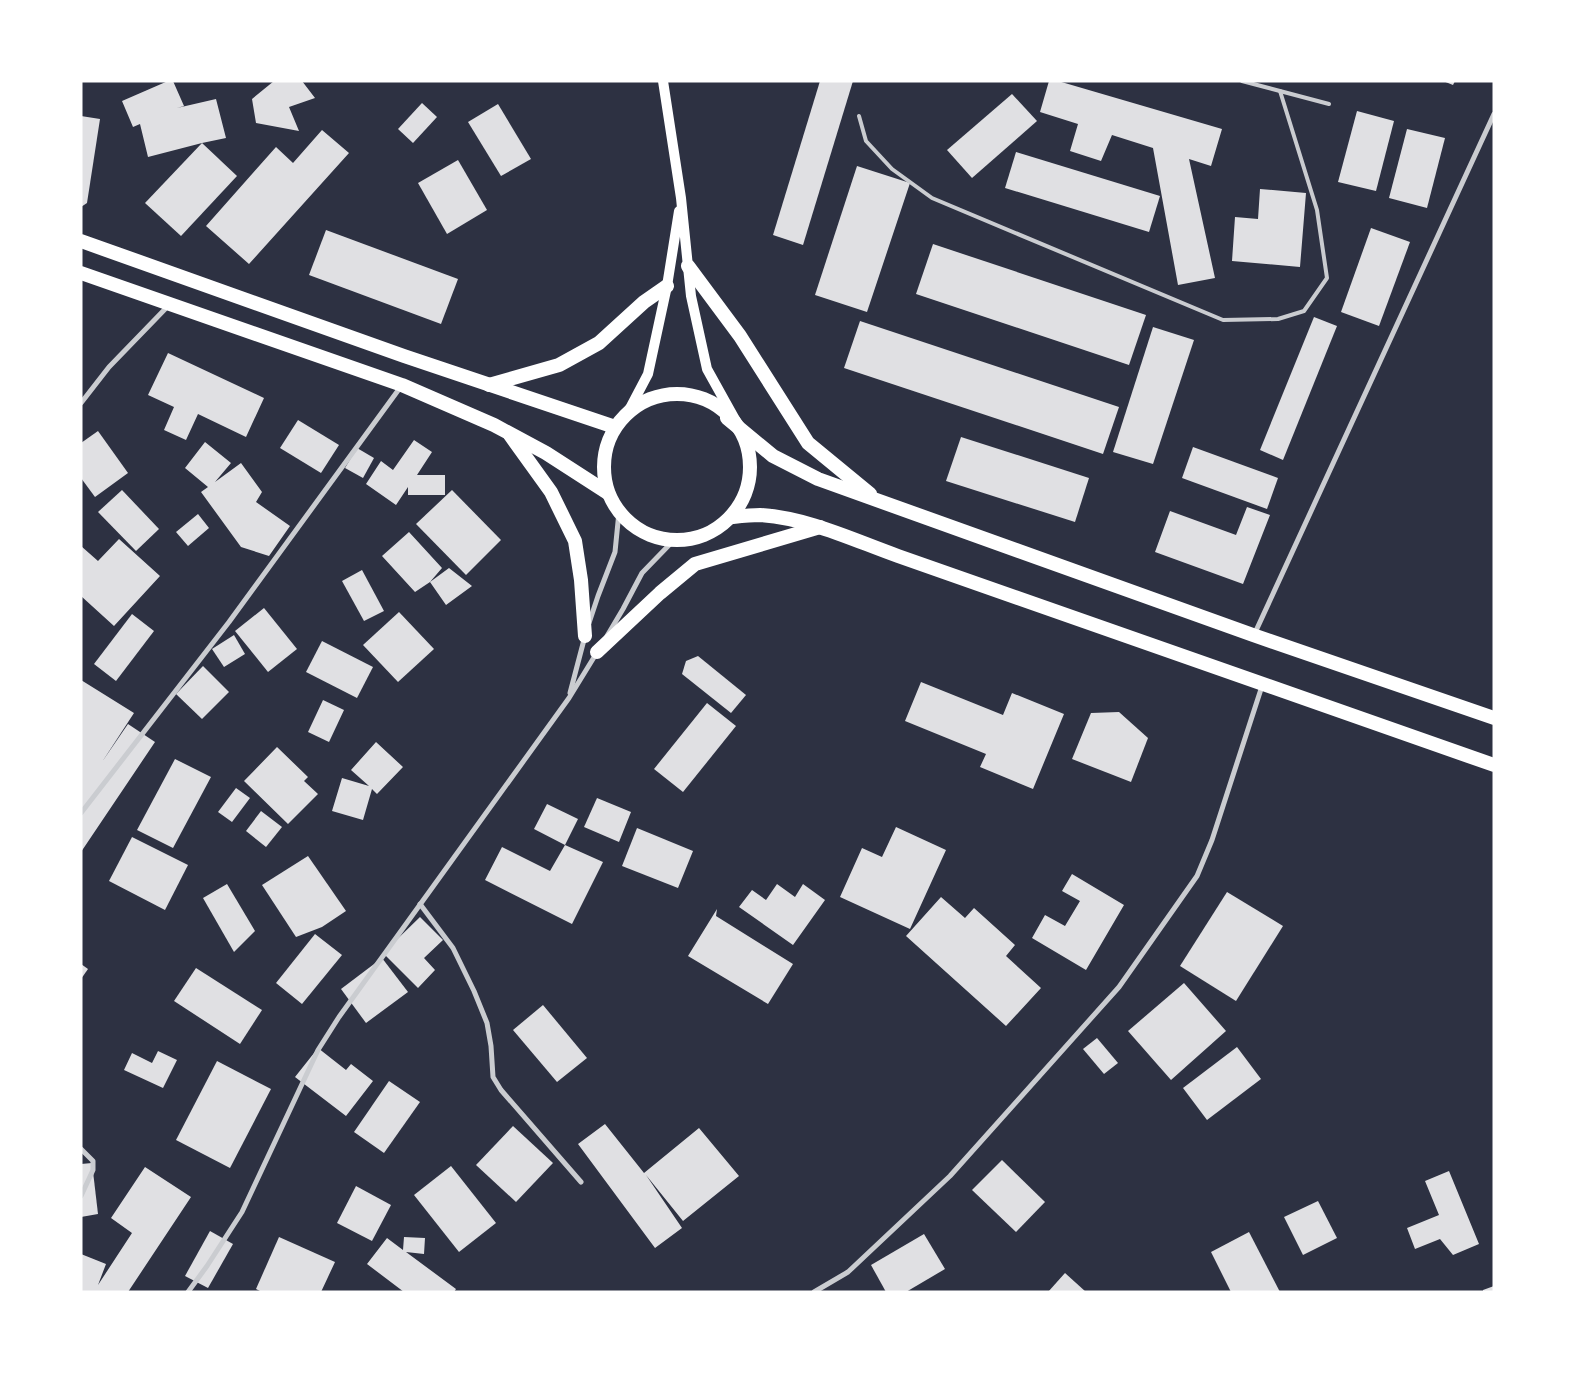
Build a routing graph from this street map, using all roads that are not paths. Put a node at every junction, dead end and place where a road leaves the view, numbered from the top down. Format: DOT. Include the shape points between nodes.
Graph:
graph roads {
  1 [pos="663,81"];
  2 [pos="1242,81"];
  3 [pos="1280,91"];
  4 [pos="1329,104"];
  5 [pos="1494,114"];
  6 [pos="859,116"];
  7 [pos="681,198"];
  8 [pos="81,241"];
  9 [pos="688,266"];
  10 [pos="81,273"];
  11 [pos="667,286"];
  12 [pos="170,304"];
  13 [pos="402,385"];
  14 [pos="489,385"];
  15 [pos="81,403"];
  16 [pos="628,412"];
  17 [pos="732,421"];
  18 [pos="615,427"];
  19 [pos="508,432"];
  20 [pos="608,493"];
  21 [pos="876,500"];
  22 [pos="619,512"];
  23 [pos="733,517"];
  24 [pos="820,527"];
  25 [pos="673,541"];
  26 [pos="1253,635"];
  27 [pos="585,636"];
  28 [pos="597,652"];
  29 [pos="1263,683"];
  30 [pos="569,698"];
  31 [pos="1494,718"];
  32 [pos="1494,765"];
  33 [pos="81,813"];
  34 [pos="420,904"];
  35 [pos="81,1149"];
  36 [pos="581,1182"];
  37 [pos="81,1196"];
  38 [pos="188,1292"];
  39 [pos="814,1292"];
  1 -- 7 [label="main road"];
  2 -- 3 [label="lane"];
  3 -- 4 [label="lane"];
  3 -- 6 [label="lane" via="1317,210 1327,278 1304,311 1278,319 1223,320 932,198 892,169 866,141"];
  5 -- 26 [label="street"];
  7 -- 9 [label="main road"];
  7 -- 11 [label="main road"];
  8 -- 14 [label="highway"];
  9 -- 17 [label="main road" via="707,369"];
  9 -- 21 [label="highway" via="740,336 808,443"];
  10 -- 12 [label="highway"];
  11 -- 14 [label="highway" via="644,302 599,344 559,365"];
  11 -- 16 [label="main road" via="648,374"];
  12 -- 13 [label="highway"];
  12 -- 15 [label="street" via="109,367"];
  13 -- 19 [label="highway"];
  13 -- 33 [label="street" via="229,622"];
  14 -- 18 [label="highway"];
  16 -- 17 [label="highway" via="645,401 664,395 685,394 722,408"];
  16 -- 18 [label="highway"];
  17 -- 21 [label="highway" via="773,456 818,479"];
  17 -- 23 [label="highway" via="751,460 751,481"];
  18 -- 20 [label="highway" via="606,448 604,470"];
  19 -- 20 [label="highway"];
  19 -- 27 [label="highway" via="551,492 575,541"];
  20 -- 22 [label="highway"];
  21 -- 26 [label="highway"];
  22 -- 25 [label="highway" via="636,528"];
  22 -- 27 [label="street" via="615,552"];
  23 -- 24 [label="highway" via="759,515"];
  23 -- 25 [label="highway" via="716,530 695,539"];
  24 -- 28 [label="highway" via="695,564"];
  24 -- 29 [label="highway"];
  25 -- 28 [label="street" via="642,573"];
  26 -- 31 [label="highway"];
  27 -- 30 [label="street"];
  28 -- 30 [label="street"];
  29 -- 32 [label="highway"];
  29 -- 39 [label="street" via="1212,840 1197,876 1120,987 950,1176 848,1272"];
  30 -- 34 [label="street"];
  34 -- 36 [label="street" via="453,948 477,999 487,1023 493,1077"];
  34 -- 38 [label="street" via="318,1050 242,1212"];
  35 -- 37 [label="street" via="93,1161 94,1170"];
}
